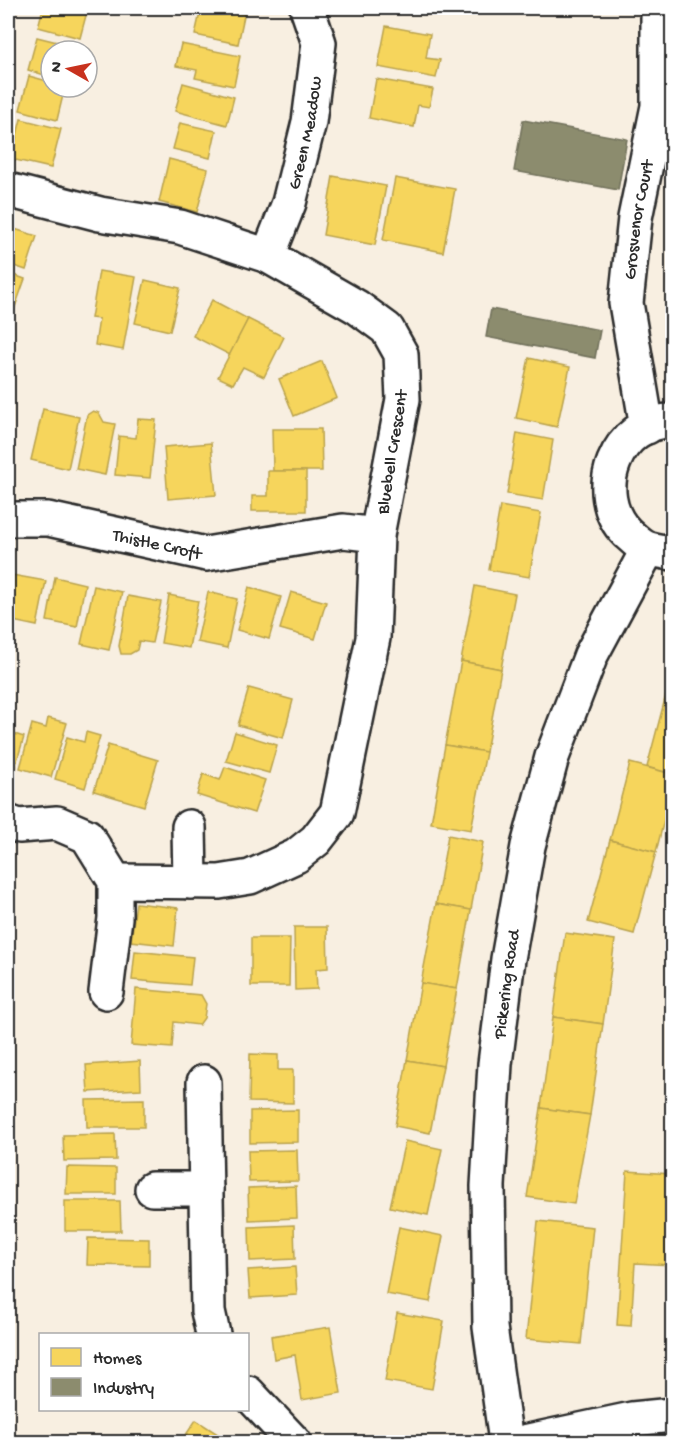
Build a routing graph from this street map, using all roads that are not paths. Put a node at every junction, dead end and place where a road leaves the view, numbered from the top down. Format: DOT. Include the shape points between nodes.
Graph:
graph roads {
  1 [pos="307,8"];
  2 [pos="658,11"];
  3 [pos="8,190"];
  4 [pos="268,256"];
  5 [pos="660,424"];
  6 [pos="8,519"];
  7 [pos="377,535"];
  8 [pos="660,551"];
  9 [pos="8,822"];
  10 [pos="189,827"];
  11 [pos="116,880"];
  12 [pos="190,882"];
  13 [pos="106,992"];
  14 [pos="204,1082"];
  15 [pos="152,1189"];
  16 [pos="206,1189"];
  17 [pos="213,1333"];
  18 [pos="249,1394"];
  19 [pos="672,1415"];
  20 [pos="294,1443"];
  21 [pos="506,1443"];
  22 [pos="524,1443"];
  1 -- 4 [label="street, Green Meadow" via="319,43 309,122 289,203"];
  2 -- 5 [label="street, Grosvenor Court" via="658,106 635,218 626,303"];
  3 -- 4 [label="street, Bluebell Crescent" via="100,214 180,227"];
  4 -- 7 [label="street, Bluebell Crescent" via="357,307 387,329 401,354 403,399"];
  5 -- 8 [label="street, Pickering Road" via="630,437 610,471 608,490 621,527"];
  6 -- 7 [label="street, Thistle Croft" via="48,519 206,554 343,531"];
  7 -- 12 [label="street, Bluebell Crescent" via="373,638 337,813 316,840 268,871 219,882"];
  8 -- 21 [label="street, Pickering Road" via="591,655 552,757 528,846 508,959 495,1064 488,1186 490,1327"];
  9 -- 11 [label="street" via="19,826 57,823 87,836"];
  10 -- 12 [label="street"];
  11 -- 12 [label="street, Bluebell Crescent"];
  11 -- 13 [label="street"];
  14 -- 16 [label="street"];
  15 -- 16 [label="street"];
  16 -- 17 [label="street" via="208,1311"];
  18 -- 20 [label="street"];
  19 -- 22 [label="street" via="632,1419"];
}
